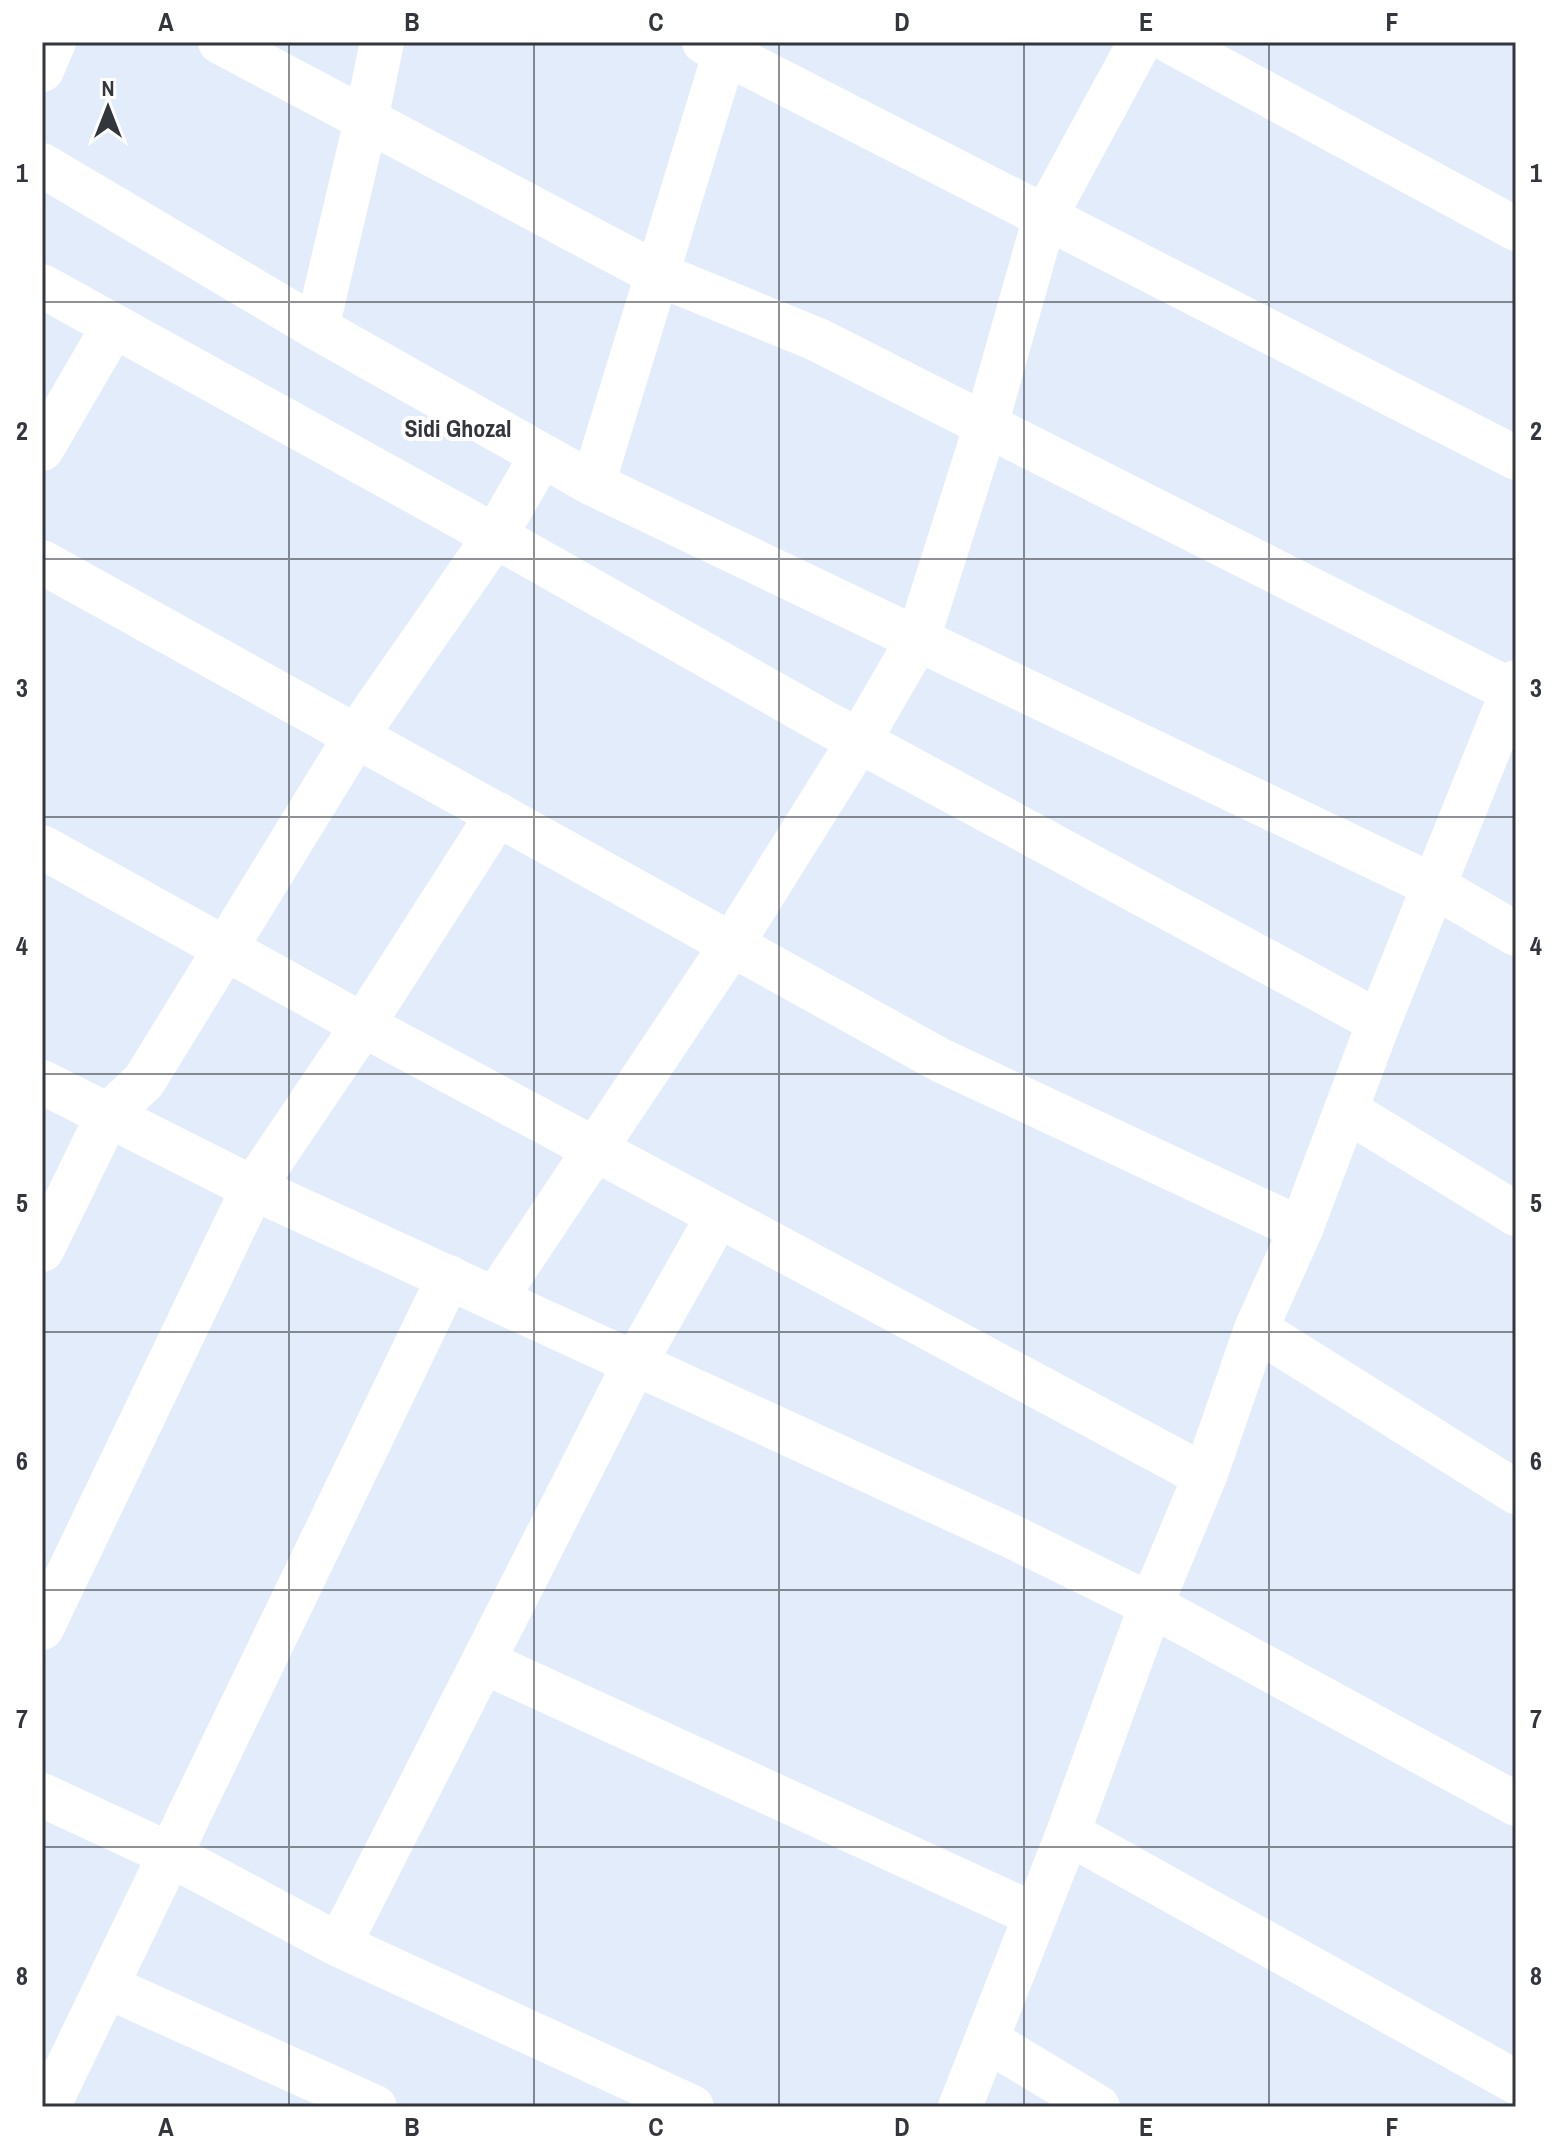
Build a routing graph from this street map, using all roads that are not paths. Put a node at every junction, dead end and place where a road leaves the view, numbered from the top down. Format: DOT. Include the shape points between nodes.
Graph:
graph roads {
  1 [pos="54,42"];
  2 [pos="220,42"];
  3 [pos="382,42"];
  4 [pos="1140,42"];
  5 [pos="1171,42"];
  6 [pos="719,46"];
  7 [pos="42,70"];
  8 [pos="366,120"];
  9 [pos="42,165"];
  10 [pos="1045,217"];
  11 [pos="1516,229"];
  12 [pos="657,274"];
  13 [pos="42,286"];
  14 [pos="113,327"];
  15 [pos="317,328"];
  16 [pos="986,425"];
  17 [pos="42,449"];
  18 [pos="542,455"];
  19 [pos="1516,458"];
  20 [pos="593,484"];
  21 [pos="495,536"];
  22 [pos="42,562"];
  23 [pos="918,639"];
  24 [pos="1514,686"];
  25 [pos="356,736"];
  26 [pos="859,741"];
  27 [pos="498,814"];
  28 [pos="42,847"];
  29 [pos="1434,886"];
  30 [pos="1516,934"];
  31 [pos="732,944"];
  32 [pos="226,949"];
  33 [pos="1379,1022"];
  34 [pos="363,1025"];
  35 [pos="42,1082"];
  36 [pos="1346,1110"];
  37 [pos="108,1115"];
  38 [pos="595,1150"];
  39 [pos="253,1188"];
  40 [pos="1516,1214"];
  41 [pos="718,1216"];
  42 [pos="1301,1229"];
  43 [pos="42,1250"];
  44 [pos="449,1277"];
  45 [pos="495,1299"];
  46 [pos="1256,1329"];
  47 [pos="635,1363"];
  48 [pos="1205,1476"];
  49 [pos="1516,1492"];
  50 [pos="1151,1605"];
  51 [pos="42,1628"];
  52 [pos="484,1662"];
  53 [pos="42,1795"];
  54 [pos="1516,1804"];
  55 [pos="1068,1833"];
  56 [pos="169,1854"];
  57 [pos="1035,1915"];
  58 [pos="339,1945"];
  59 [pos="108,1984"];
  60 [pos="987,2040"];
  61 [pos="1516,2082"];
  62 [pos="48,2107"];
  63 [pos="375,2107"];
  64 [pos="692,2107"];
  65 [pos="960,2107"];
  66 [pos="1098,2107"];
  1 -- 7 [label="street"];
  2 -- 8 [label="street"];
  3 -- 8 [label="street"];
  4 -- 10 [label="street"];
  5 -- 11 [label="street"];
  6 -- 10 [label="street"];
  6 -- 12 [label="street"];
  8 -- 12 [label="street"];
  8 -- 15 [label="street"];
  9 -- 15 [label="street"];
  10 -- 16 [label="street"];
  10 -- 19 [label="street"];
  12 -- 16 [label="street" via="816,339"];
  12 -- 20 [label="street"];
  13 -- 14 [label="street"];
  14 -- 17 [label="street"];
  14 -- 21 [label="street"];
  15 -- 18 [label="street"];
  16 -- 23 [label="street"];
  16 -- 24 [label="street"];
  18 -- 20 [label="street"];
  18 -- 21 [label="street"];
  20 -- 23 [label="street"];
  21 -- 25 [label="street"];
  21 -- 26 [label="street"];
  22 -- 25 [label="street"];
  23 -- 26 [label="street"];
  23 -- 29 [label="street"];
  24 -- 29 [label="street"];
  25 -- 27 [label="street"];
  25 -- 32 [label="street"];
  26 -- 31 [label="street"];
  26 -- 33 [label="street"];
  27 -- 31 [label="street"];
  27 -- 34 [label="street"];
  28 -- 32 [label="street"];
  29 -- 30 [label="street"];
  29 -- 33 [label="street"];
  31 -- 38 [label="street"];
  31 -- 42 [label="street" via="940,1060"];
  32 -- 34 [label="street"];
  32 -- 37 [label="street" via="144,1081"];
  33 -- 36 [label="street"];
  34 -- 38 [label="street"];
  34 -- 39 [label="street"];
  35 -- 37 [label="street"];
  36 -- 40 [label="street"];
  36 -- 42 [label="street"];
  37 -- 39 [label="street"];
  37 -- 43 [label="street"];
  38 -- 41 [label="street"];
  38 -- 45 [label="street"];
  39 -- 44 [label="street"];
  39 -- 51 [label="street"];
  41 -- 47 [label="street"];
  41 -- 48 [label="street"];
  42 -- 46 [label="street"];
  44 -- 45 [label="street"];
  44 -- 56 [label="street"];
  45 -- 47 [label="street"];
  46 -- 48 [label="street"];
  46 -- 49 [label="street"];
  47 -- 50 [label="street"];
  47 -- 52 [label="street"];
  48 -- 50 [label="street"];
  50 -- 54 [label="street"];
  50 -- 55 [label="street"];
  52 -- 57 [label="street"];
  52 -- 58 [label="street"];
  53 -- 56 [label="street"];
  55 -- 57 [label="street"];
  55 -- 61 [label="street"];
  56 -- 58 [label="street"];
  56 -- 59 [label="street"];
  57 -- 60 [label="street"];
  58 -- 64 [label="street"];
  59 -- 62 [label="street"];
  59 -- 63 [label="street"];
  60 -- 65 [label="street"];
  60 -- 66 [label="street"];
}
